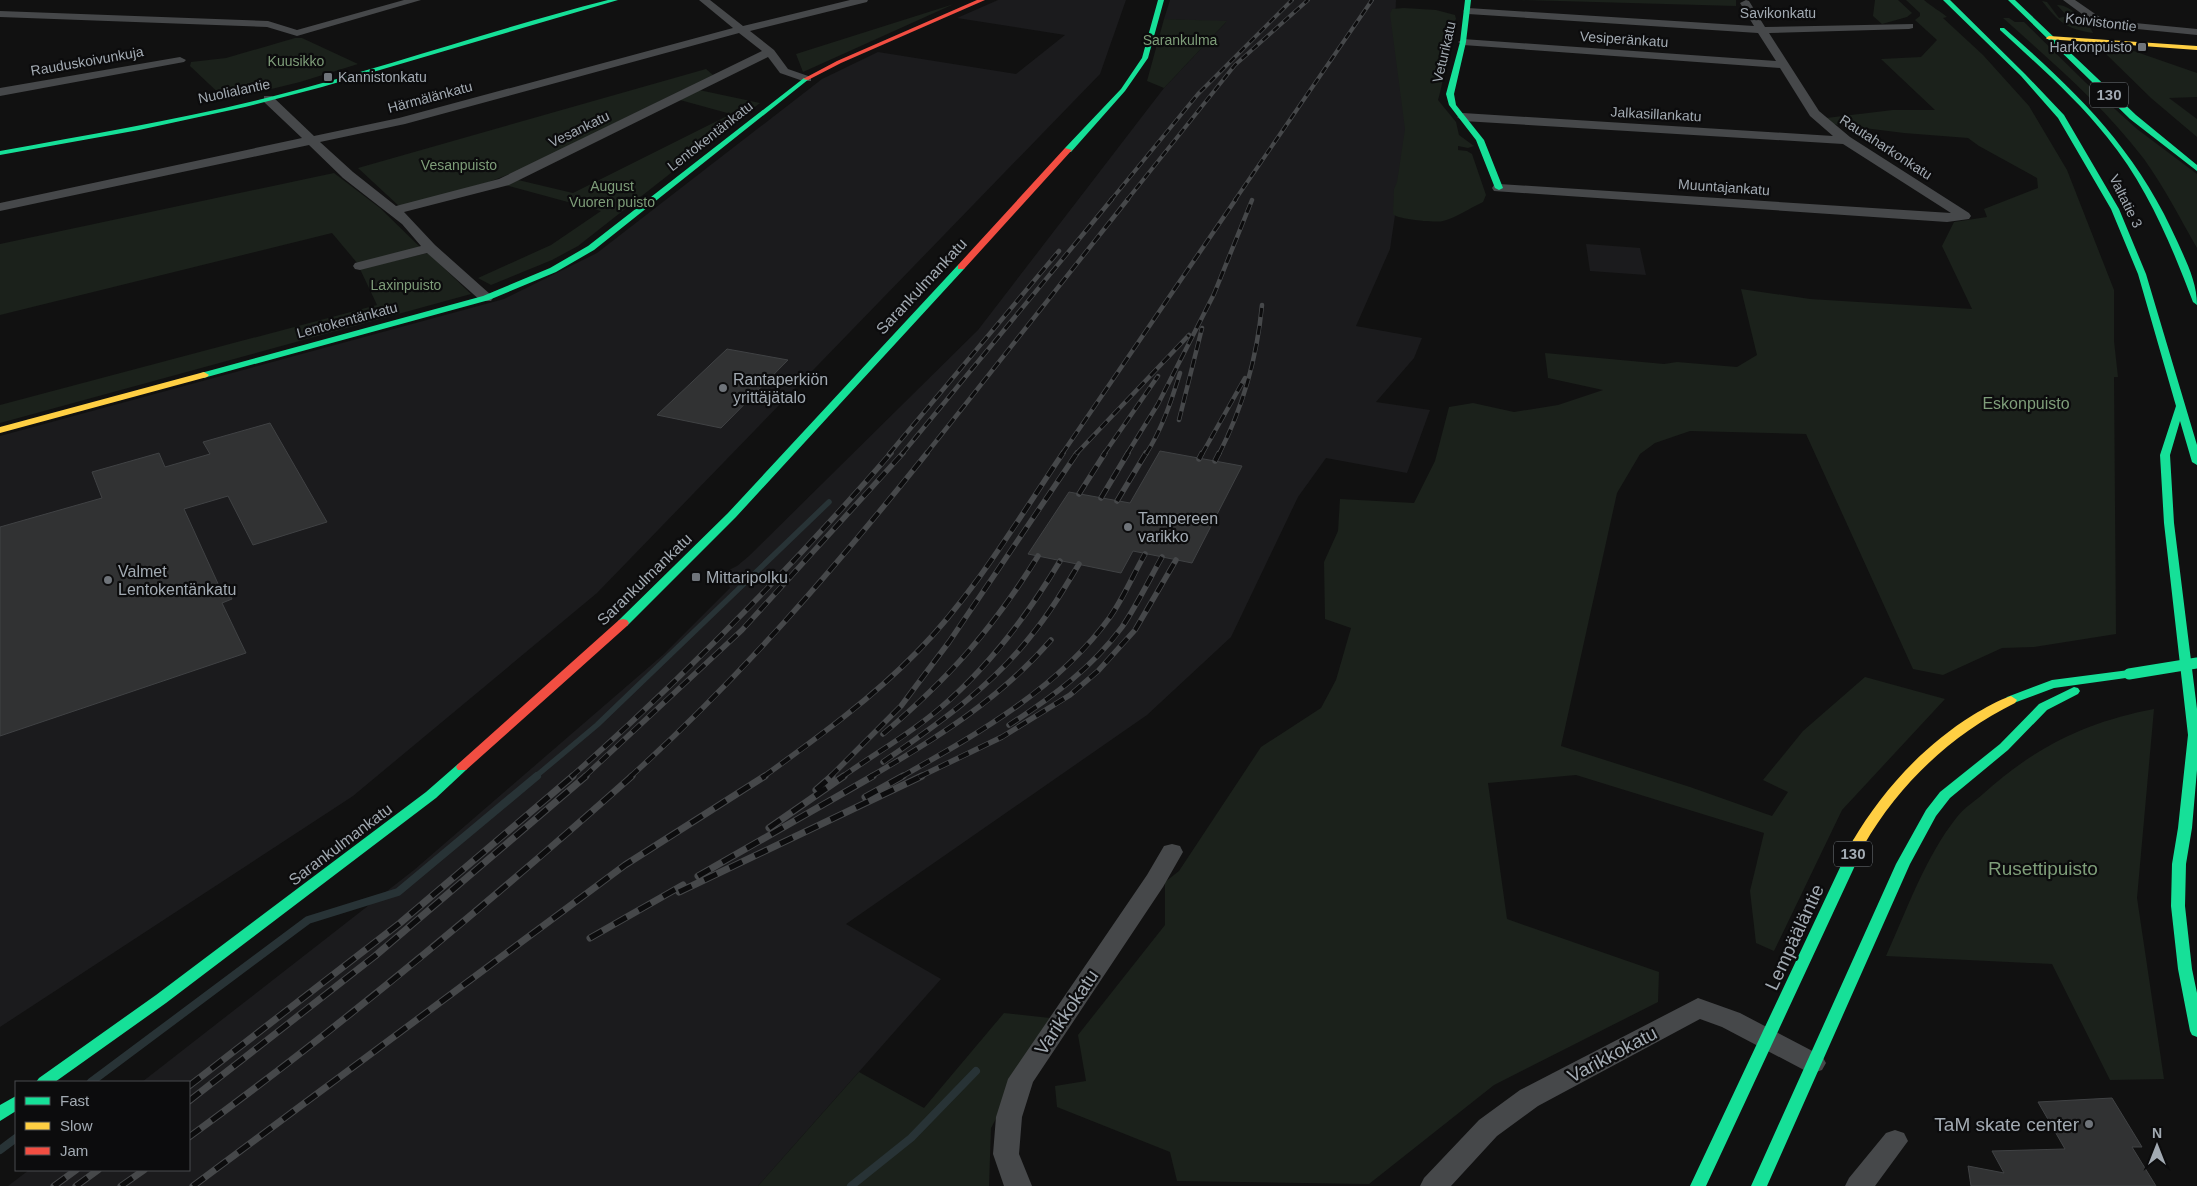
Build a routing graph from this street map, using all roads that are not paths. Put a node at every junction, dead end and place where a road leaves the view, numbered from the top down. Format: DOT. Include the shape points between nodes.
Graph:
graph roads {
  1 [pos="416,0"];
  2 [pos="615,0"];
  3 [pos="704,0"];
  4 [pos="863,0"];
  5 [pos="982,0"];
  6 [pos="1160,0"];
  7 [pos="1946,0"];
  8 [pos="2011,0"];
  9 [pos="2068,0"];
  10 [pos="1745,3"];
  11 [pos="1468,5"];
  12 [pos="0,14"];
  13 [pos="1994,22"];
  14 [pos="1909,26"];
  15 [pos="739,30"];
  16 [pos="1760,30"];
  17 [pos="2065,32"];
  18 [pos="2197,32"];
  19 [pos="2046,34"];
  20 [pos="1463,42"];
  21 [pos="2197,48"];
  22 [pos="770,52"];
  23 [pos="2087,53"];
  24 [pos="180,60"];
  25 [pos="1783,65"];
  26 [pos="807,79"];
  27 [pos="0,92"];
  28 [pos="268,99"];
  29 [pos="1463,117"];
  30 [pos="1846,140"];
  31 [pos="313,141"];
  32 [pos="0,153"];
  33 [pos="2197,169"];
  34 [pos="1499,188"];
  35 [pos="0,207"];
  36 [pos="393,211"];
  37 [pos="1947,218"];
  38 [pos="430,248"];
  39 [pos="360,266"];
  40 [pos="486,298"];
  41 [pos="2197,302"];
  42 [pos="2179,408"];
  43 [pos="0,430"];
  44 [pos="2197,462"];
  45 [pos="2180,605"];
  46 [pos="2197,663"];
  47 [pos="2197,667"];
  48 [pos="2129,674"];
  49 [pos="1172,852"];
  50 [pos="2197,1031"];
  51 [pos="1766,1038"];
  52 [pos="1812,1063"];
  53 [pos="45,1081"];
  54 [pos="15,1103"];
  55 [pos="0,1114"];
  56 [pos="1895,1141"];
  57 [pos="1018,1186"];
  58 [pos="1434,1186"];
  59 [pos="1698,1186"];
  60 [pos="1759,1186"];
  61 [pos="1859,1186"];
  1 -- 12 [label="street" via="297,33 268,24"];
  2 -- 28 [label="main road, Nuolialantie"];
  3 -- 15 [label="street"];
  4 -- 15 [label="street, Härmälänkatu"];
  5 -- 26 [label="main road, Lentokentänkatu"];
  6 -- 53 [label="main road, Sarankulmankatu" via="1145,58 1123,90 677,572 431,795 161,1000"];
  7 -- 42 [label="main road, Valtatie 3" via="2036,89 2061,118 2087,158 2115,209 2142,274"];
  8 -- 19 [label="main road, 130"];
  9 -- 18 [label="street" via="2104,24"];
  10 -- 16 [label="street, Rautaharkonkatu"];
  11 -- 16 [label="street, Savikonkatu"];
  11 -- 20 [label="main road, Veturikatu"];
  13 -- 41 [label="main road, Valtatie 3" via="2094,117 2125,158 2158,208 2184,260"];
  14 -- 16 [label="street, Savikonkatu"];
  15 -- 22 [label="street"];
  15 -- 31 [label="street, Härmälänkatu" via="440,111"];
  16 -- 25 [label="street, Rautaharkonkatu"];
  17 -- 19 [label="main road, Koivistontie"];
  17 -- 21 [label="main road, Koivistontie"];
  17 -- 23 [label="main road"];
  19 -- 33 [label="main road, 130" via="2133,117"];
  20 -- 25 [label="street, Vesiperänkatu"];
  20 -- 29 [label="main road, Veturikatu" via="1450,94 1453,105"];
  22 -- 26 [label="street" via="784,70"];
  22 -- 36 [label="street, Vesankatu" via="504,182"];
  24 -- 27 [label="street, Rauduskoivunkuja"];
  25 -- 30 [label="street, Rautaharkonkatu" via="1814,113"];
  26 -- 40 [label="main road, Lentokentänkatu" via="591,248 553,270"];
  28 -- 31 [label="street"];
  28 -- 32 [label="main road, Nuolialantie"];
  29 -- 30 [label="street, Jalkasillankatu"];
  29 -- 34 [label="main road, Veturikatu" via="1480,140"];
  30 -- 37 [label="street, Rautaharkonkatu" via="1964,216"];
  31 -- 35 [label="street, Härmälänkatu"];
  31 -- 36 [label="street" via="348,175"];
  34 -- 37 [label="street, Muuntajankatu"];
  36 -- 38 [label="street" via="407,221"];
  38 -- 39 [label="street"];
  38 -- 40 [label="street"];
  40 -- 43 [label="main road, Lentokentänkatu"];
  42 -- 44 [label="main road, Valtatie 3"];
  42 -- 45 [label="main road" via="2165,455 2169,523"];
  45 -- 47 [label="main road"];
  45 -- 50 [label="main road" via="2194,735 2179,864 2180,916 2183,968"];
  46 -- 48 [label="main road, Lempääläntie / 130, bridge"];
  48 -- 51 [label="main road, Lempääläntie / 130" via="2052,684 1991,708 1948,739 1909,775 1884,802 1865,830"];
  48 -- 52 [label="main road, Lempääläntie / 130" via="2082,688 2043,707 2004,747 1945,794 1902,864"];
  49 -- 57 [label="street, Varikkokatu" via="1021,1079 1009,1117 1006,1154"];
  51 -- 52 [label="street, Varikkokatu"];
  51 -- 58 [label="street, Varikkokatu" via="1698,1008 1529,1098 1488,1128"];
  51 -- 59 [label="main road, Lempääläntie / 130"];
  52 -- 60 [label="main road, Lempääläntie / 130"];
  54 -- 55 [label="main road"];
  56 -- 61 [label="street"];
}
